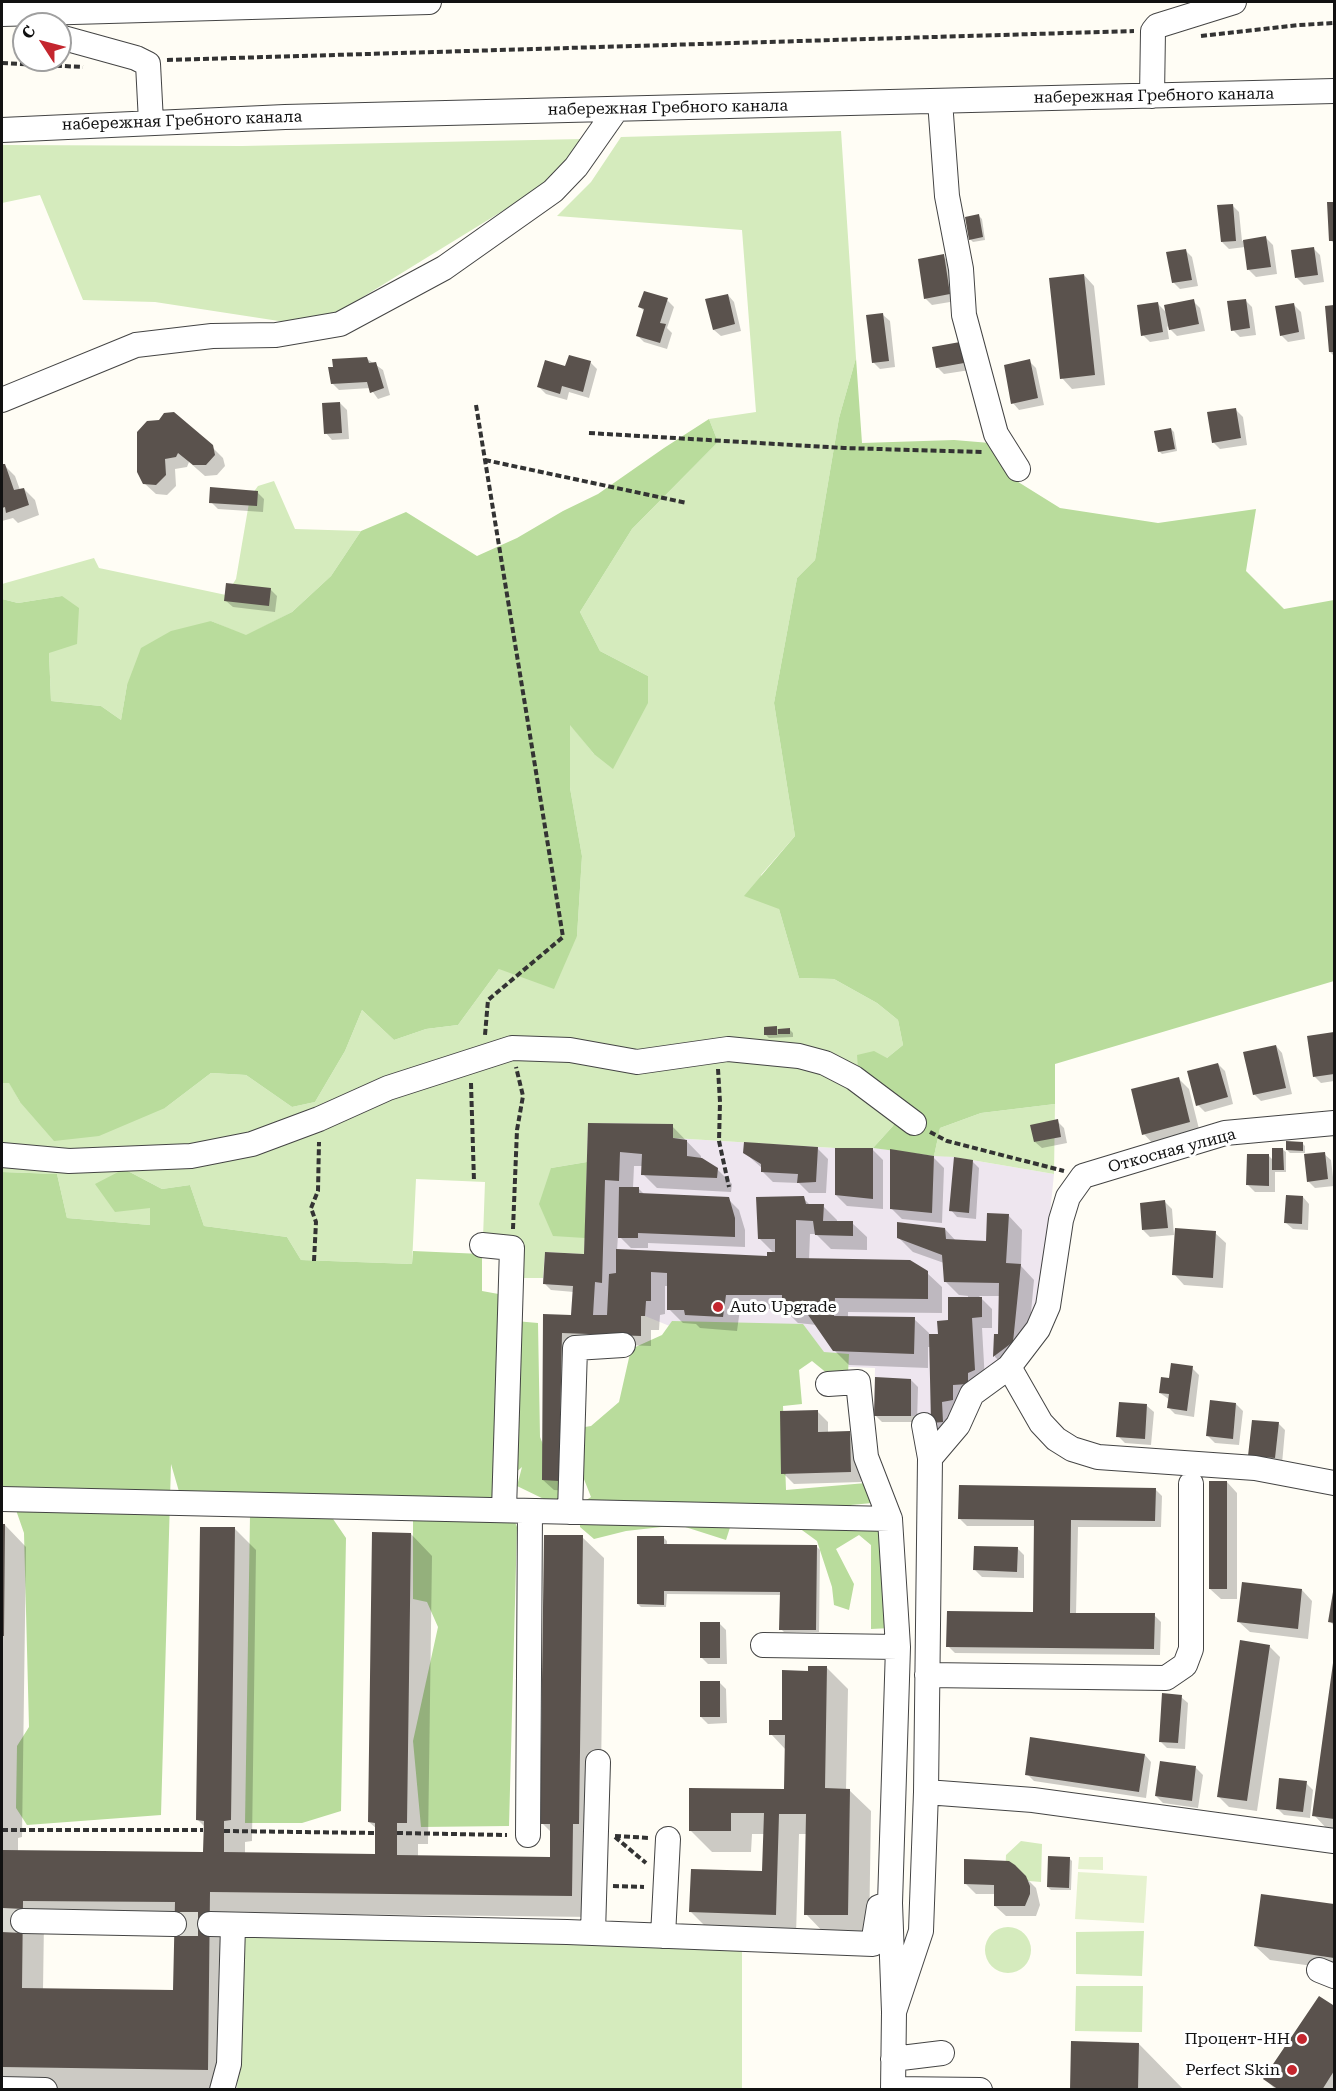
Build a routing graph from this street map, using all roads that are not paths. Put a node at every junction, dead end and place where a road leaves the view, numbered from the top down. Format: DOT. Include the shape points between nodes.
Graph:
graph roads {
  1 [pos="429,2"];
  2 [pos="1234,2"];
  3 [pos="2,14"];
  4 [pos="72,40"];
  5 [pos="1335,91"];
  6 [pos="1152,96"];
  7 [pos="940,101"];
  8 [pos="616,110"];
  9 [pos="151,123"];
  10 [pos="2,130"];
  11 [pos="2,400"];
  12 [pos="1012,461"];
  13 [pos="914,1123"];
  14 [pos="1335,1123"];
  15 [pos="2,1155"];
  16 [pos="482,1245"];
  17 [pos="623,1346"];
  18 [pos="1009,1367"];
  19 [pos="828,1383"];
  20 [pos="924,1425"];
  21 [pos="930,1458"];
  22 [pos="1335,1483"];
  23 [pos="1191,1485"];
  24 [pos="2,1499"];
  25 [pos="504,1510"];
  26 [pos="530,1511"];
  27 [pos="570,1512"];
  28 [pos="890,1519"];
  29 [pos="763,1645"];
  30 [pos="898,1647"];
  31 [pos="927,1675"];
  32 [pos="598,1762"];
  33 [pos="926,1792"];
  34 [pos="528,1835"];
  35 [pos="668,1839"];
  36 [pos="1335,1841"];
  37 [pos="23,1921"];
  38 [pos="174,1924"];
  39 [pos="593,1934"];
  40 [pos="663,1936"];
  41 [pos="883,1944"];
  42 [pos="894,2012"];
  43 [pos="942,2053"];
  44 [pos="893,2058"];
  45 [pos="2,2089"];
  46 [pos="893,2089"];
  47 [pos="45,2090"];
  48 [pos="222,2090"];
  49 [pos="980,2090"];
  1 -- 3 [label="street"];
  2 -- 6 [label="street" via="1157,26 1153,31"];
  4 -- 9 [label="street" via="148,64"];
  5 -- 6 [label="street, набережная Гребного канала"];
  6 -- 7 [label="street, набережная Гребного канала"];
  7 -- 8 [label="street, набережная Гребного канала"];
  7 -- 12 [label="street" via="946,196 962,269 964,315 996,434"];
  8 -- 9 [label="street, набережная Гребного канала"];
  8 -- 11 [label="street" via="553,191 444,268 340,324 276,335 212,336 136,345"];
  9 -- 10 [label="street, набережная Гребного канала"];
  13 -- 15 [label="street" via="854,1078 825,1063 799,1056 728,1049 637,1062 570,1050 512,1048 388,1088 252,1144 192,1156 69,1161"];
  14 -- 18 [label="street, Откосная улица" via="1225,1133 1083,1176 1068,1197 1061,1220 1048,1306 1038,1329"];
  16 -- 25 [label="street" via="512,1248"];
  17 -- 27 [label="street" via="575,1348"];
  18 -- 21 [label="street" via="972,1394 958,1425"];
  18 -- 22 [label="street" via="1041,1423 1072,1449 1098,1457 1255,1468"];
  19 -- 28 [label="street" via="858,1382 866,1457"];
  20 -- 21 [label="street"];
  21 -- 31 [label="street"];
  23 -- 31 [label="street" via="1191,1649 1185,1665 1166,1678"];
  24 -- 25 [label="street"];
  25 -- 26 [label="street"];
  26 -- 27 [label="street"];
  26 -- 34 [label="street"];
  27 -- 28 [label="street"];
  28 -- 30 [label="street"];
  29 -- 30 [label="street"];
  30 -- 41 [label="street" via="890,1903 879,1907"];
  31 -- 33 [label="street"];
  32 -- 39 [label="street" via="605,1835 594,1886"];
  33 -- 36 [label="street" via="1033,1800"];
  33 -- 42 [label="street" via="933,1882"];
  35 -- 40 [label="street"];
  37 -- 38 [label="street"];
  39 -- 40 [label="street"];
  39 -- 48 [label="street" via="528,1932 486,1917 453,1915 411,1929 363,1928 322,1911 288,1910 231,1925 229,2064"];
  40 -- 41 [label="street"];
  41 -- 42 [label="street"];
  42 -- 44 [label="street"];
  43 -- 44 [label="street"];
  44 -- 46 [label="street"];
  45 -- 47 [label="street"];
  46 -- 49 [label="street"];
}
